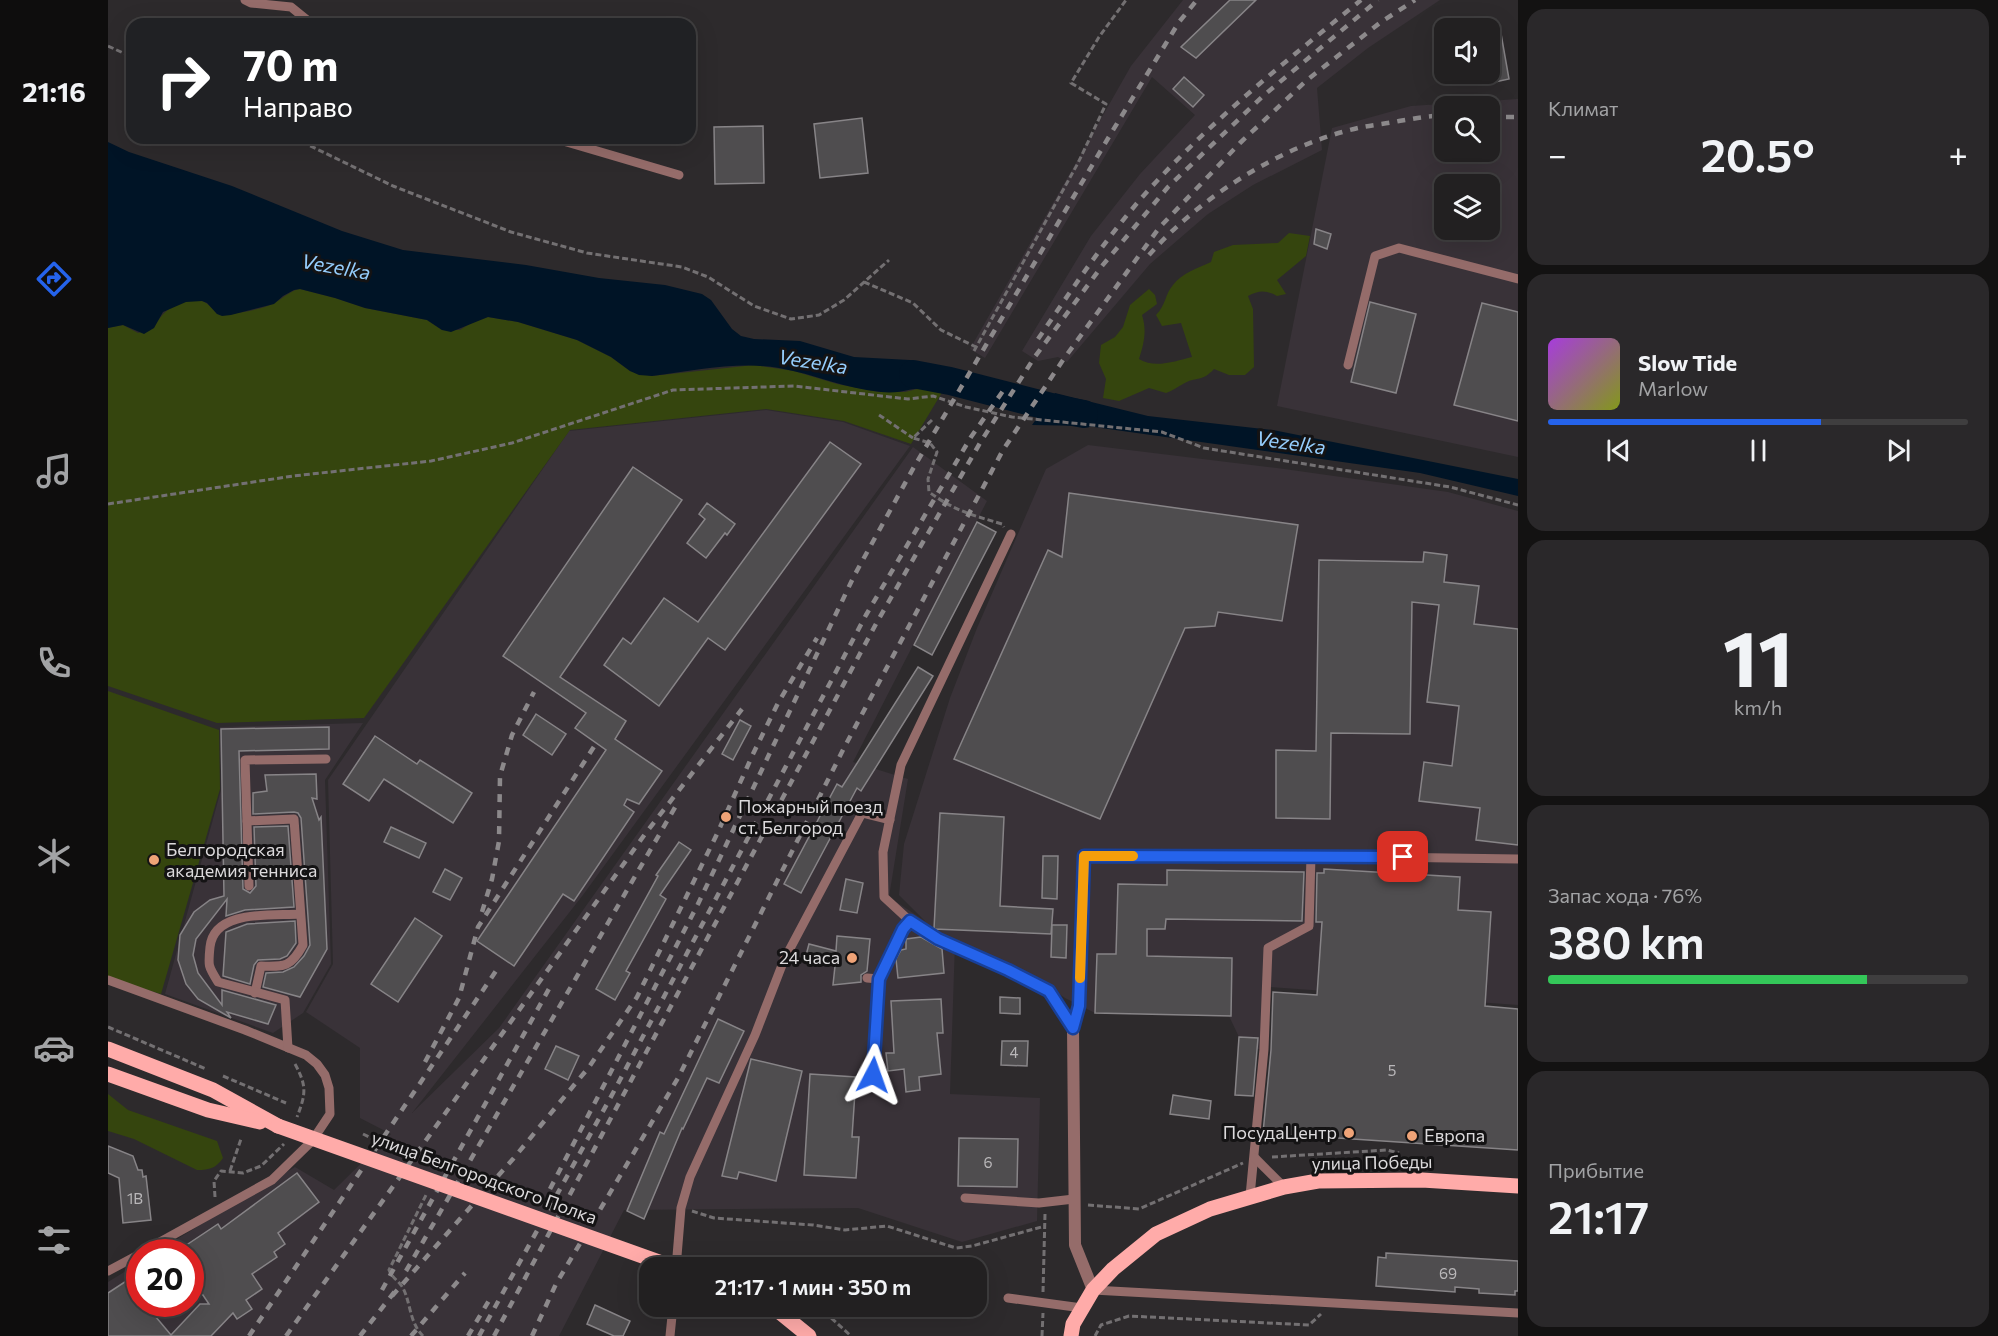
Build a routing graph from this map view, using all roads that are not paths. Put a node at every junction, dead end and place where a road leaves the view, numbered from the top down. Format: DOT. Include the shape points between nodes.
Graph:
graph roads {
  1 [pos="245,0"];
  2 [pos="305,18"];
  3 [pos="573,144"];
  4 [pos="679,175"];
  5 [pos="1518,279"];
  6 [pos="1348,365"];
  7 [pos="1011,534"];
  8 [pos="327,759"];
  9 [pos="890,820"];
  10 [pos="247,821"];
  11 [pos="1311,856"];
  12 [pos="1518,859"];
  13 [pos="249,886"];
  14 [pos="300,914"];
  15 [pos="910,921"];
  16 [pos="867,978"];
  17 [pos="879,979"];
  18 [pos="108,980"];
  19 [pos="255,993"];
  20 [pos="1073,1028"];
  21 [pos="288,1048"];
  22 [pos="108,1049"];
  23 [pos="108,1074"];
  24 [pos="873,1075"];
  25 [pos="278,1126"];
  26 [pos="1255,1158"];
  27 [pos="1518,1186"];
  28 [pos="1284,1187"];
  29 [pos="1250,1196"];
  30 [pos="965,1198"];
  31 [pos="1075,1201"];
  32 [pos="166,1239"];
  33 [pos="645,1257"];
  34 [pos="677,1257"];
  35 [pos="126,1261"];
  36 [pos="108,1271"];
  37 [pos="1093,1290"];
  38 [pos="1008,1298"];
  39 [pos="1082,1308"];
  40 [pos="1518,1312"];
  41 [pos="671,1317"];
  42 [pos="786,1317"];
  43 [pos="670,1336"];
  44 [pos="809,1336"];
  45 [pos="1071,1336"];
  1 -- 2 [label="lane" via="291,7"];
  3 -- 4 [label="lane"];
  5 -- 6 [label="lane" via="1399,248 1375,256"];
  7 -- 9 [label="lane" via="901,765"];
  8 -- 10 [label="lane" via="245,760"];
  9 -- 15 [label="lane" via="884,852 884,897"];
  9 -- 34 [label="lane" via="862,813 784,960 755,1035 690,1177 681,1208"];
  10 -- 13 [label="lane"];
  10 -- 14 [label="lane" via="294,819"];
  11 -- 12 [label="lane"];
  11 -- 20 [label="lane" via="1084,856 1079,1006"];
  11 -- 26 [label="lane" via="1310,927 1268,948"];
  14 -- 19 [label="lane" via="303,945 294,961 282,967 261,966"];
  14 -- 19 [label="lane" via="238,918 222,925 211,937 208,966 218,982"];
  15 -- 17 [label="lane"];
  15 -- 20 [label="lane" via="938,939 1049,991"];
  16 -- 17 [label="lane"];
  17 -- 24 [label="lane"];
  18 -- 21 [label="lane"];
  19 -- 21 [label="lane" via="285,1000"];
  20 -- 31 [label="street"];
  21 -- 32 [label="lane" via="306,1054 325,1075 330,1114 312,1141 272,1180"];
  22 -- 25 [label="main road, улица Белгородского Полка" via="213,1090"];
  23 -- 25 [label="main road, улица Белгородского Полка" via="208,1110"];
  25 -- 33 [label="main road, улица Белгородского Полка, bridge"];
  26 -- 28 [label="lane"];
  26 -- 29 [label="lane"];
  27 -- 28 [label="main road, улица Победы" via="1383,1179 1318,1181"];
  28 -- 29 [label="main road, улица Победы"];
  29 -- 37 [label="main road, улица Победы" via="1156,1234"];
  30 -- 31 [label="lane"];
  31 -- 37 [label="street" via="1075,1245"];
  35 -- 36 [label="lane"];
  37 -- 39 [label="main road, улица Победы"];
  37 -- 40 [label="lane"];
  38 -- 39 [label="lane"];
  39 -- 45 [label="main road, улица Победы"];
  41 -- 43 [label="lane"];
  42 -- 44 [label="main road"];
}
